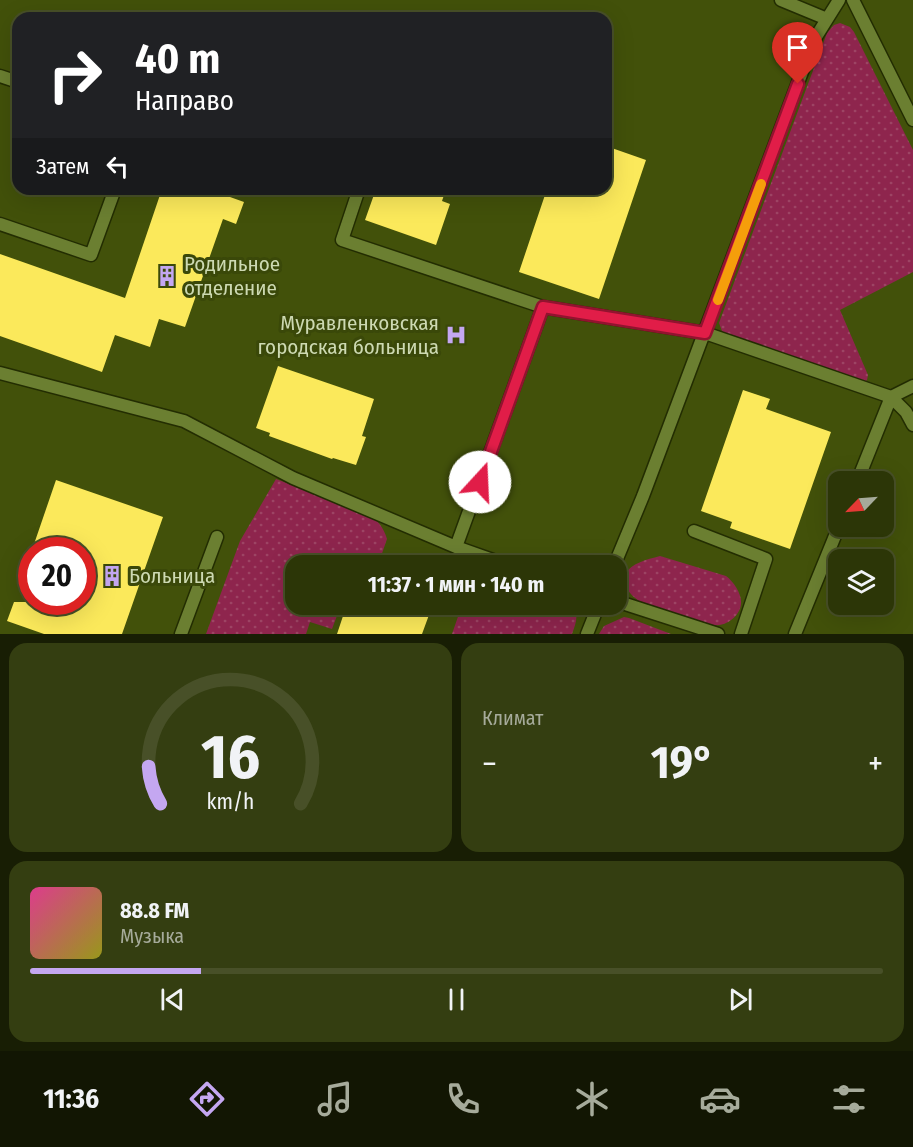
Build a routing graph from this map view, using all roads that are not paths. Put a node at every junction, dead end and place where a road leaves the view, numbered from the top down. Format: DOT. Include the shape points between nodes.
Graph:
graph roads {
  1 [pos="781,0"];
  2 [pos="839,0"];
  3 [pos="853,0"];
  4 [pos="827,19"];
  5 [pos="913,120"];
  6 [pos="113,195"];
  7 [pos="357,195"];
  8 [pos="0,224"];
  9 [pos="543,307"];
  10 [pos="705,333"];
  11 [pos="0,373"];
  12 [pos="913,386"];
  13 [pos="891,397"];
  14 [pos="913,425"];
  15 [pos="861,471"];
  16 [pos="694,531"];
  17 [pos="218,537"];
  18 [pos="834,537"];
  19 [pos="456,548"];
  20 [pos="477,555"];
  21 [pos="619,555"];
  22 [pos="627,605"];
  23 [pos="594,615"];
  24 [pos="182,634"];
  25 [pos="587,634"];
  26 [pos="718,634"];
  27 [pos="741,634"];
  28 [pos="795,634"];
  1 -- 4 [label="lane"];
  2 -- 4 [label="lane"];
  3 -- 5 [label="lane"];
  4 -- 10 [label="lane" via="814,40"];
  6 -- 8 [label="lane" via="91,255"];
  7 -- 9 [label="lane" via="342,240"];
  9 -- 10 [label="lane"];
  9 -- 19 [label="lane"];
  10 -- 13 [label="lane"];
  10 -- 21 [label="lane"];
  11 -- 19 [label="lane" via="184,422 293,478"];
  12 -- 13 [label="lane"];
  13 -- 14 [label="lane"];
  13 -- 15 [label="lane"];
  16 -- 27 [label="lane" via="766,559"];
  17 -- 24 [label="lane"];
  18 -- 28 [label="lane"];
  19 -- 20 [label="lane"];
  22 -- 26 [label="lane"];
  23 -- 25 [label="lane"];
}
